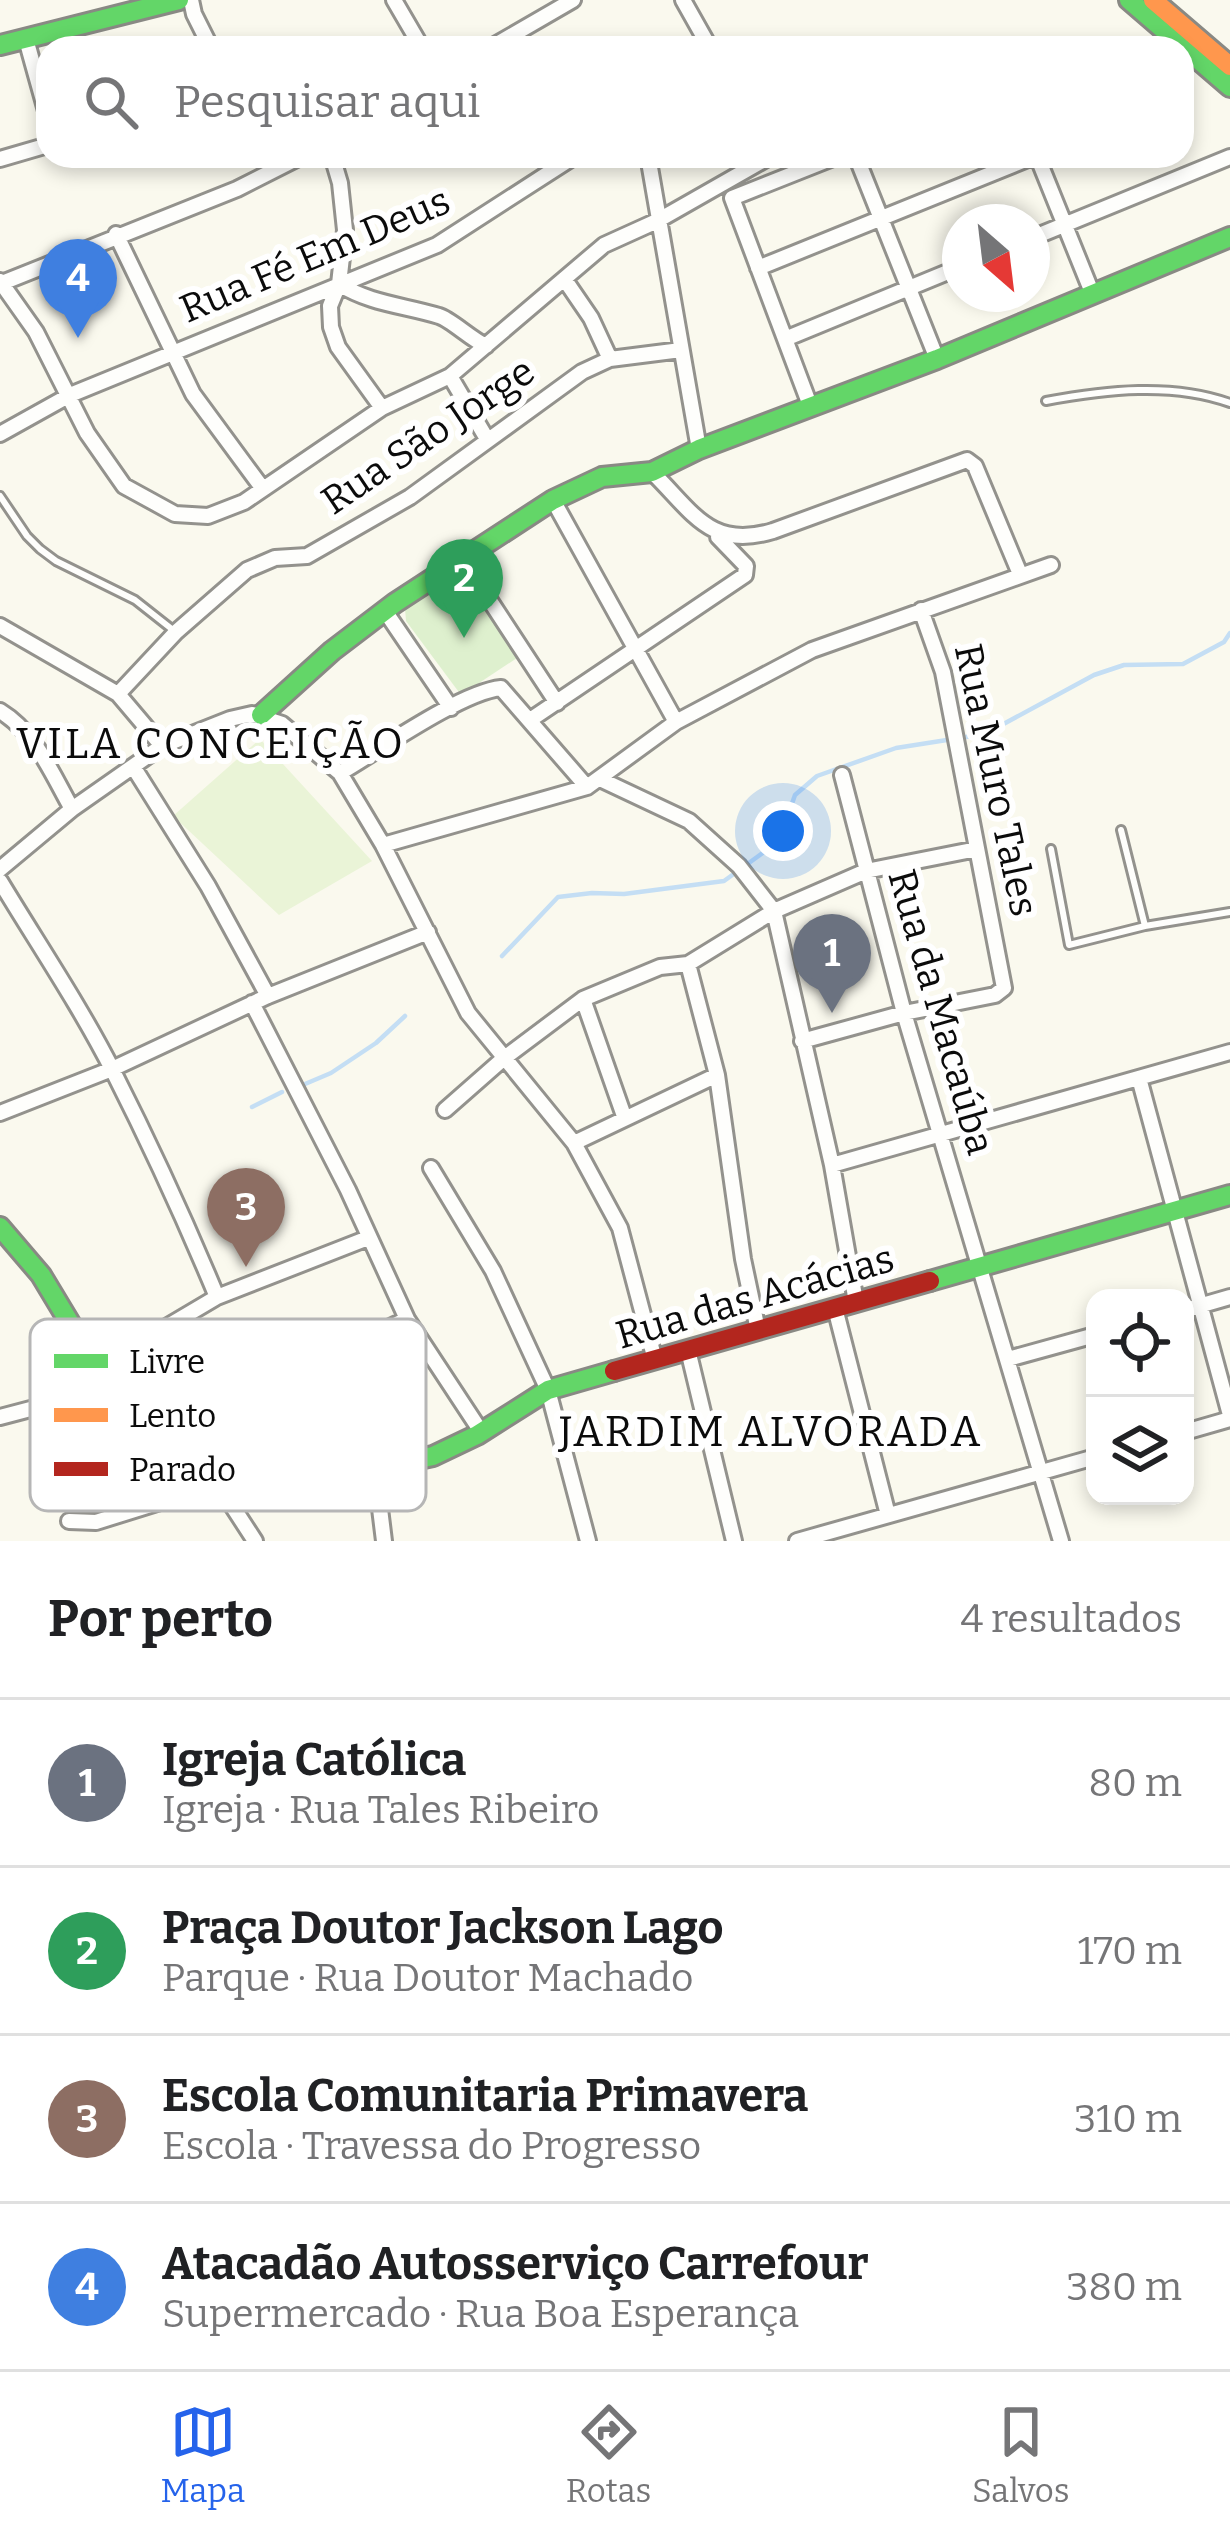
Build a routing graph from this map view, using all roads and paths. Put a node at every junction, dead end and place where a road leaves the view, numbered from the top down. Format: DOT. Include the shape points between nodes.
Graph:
graph roads {
  1 [pos="179,0"];
  2 [pos="191,0"];
  3 [pos="394,0"];
  4 [pos="573,0"];
  5 [pos="683,0"];
  6 [pos="1129,0"];
  7 [pos="1153,0"];
  8 [pos="36,36"];
  9 [pos="38,36"];
  10 [pos="205,36"];
  11 [pos="415,36"];
  12 [pos="511,36"];
  13 [pos="703,36"];
  14 [pos="1171,36"];
  15 [pos="26,39"];
  16 [pos="0,45"];
  17 [pos="1194,56"];
  18 [pos="1230,66"];
  19 [pos="36,75"];
  20 [pos="1230,87"];
  21 [pos="36,148"];
  22 [pos="1230,158"];
  23 [pos="0,159"];
  24 [pos="270,168"];
  25 [pos="335,168"];
  26 [pos="556,168"];
  27 [pos="650,168"];
  28 [pos="750,168"];
  29 [pos="808,168"];
  30 [pos="861,168"];
  31 [pos="1006,168"];
  32 [pos="1041,168"];
  33 [pos="881,218"];
  34 [pos="657,221"];
  35 [pos="1064,225"];
  36 [pos="1050,231"];
  37 [pos="116,234"];
  38 [pos="1230,237"];
  39 [pos="758,268"];
  40 [pos="942,275"];
  41 [pos="565,280"];
  42 [pos="1,282"];
  43 [pos="339,284"];
  44 [pos="909,288"];
  45 [pos="1093,295"];
  46 [pos="785,339"];
  47 [pos="487,346"];
  48 [pos="681,350"];
  49 [pos="172,351"];
  50 [pos="610,359"];
  51 [pos="937,359"];
  52 [pos="450,376"];
  53 [pos="70,395"];
  54 [pos="1046,401"];
  55 [pos="1230,403"];
  56 [pos="382,408"];
  57 [pos="811,408"];
  58 [pos="0,434"];
  59 [pos="487,439"];
  60 [pos="700,449"];
  61 [pos="652,472"];
  62 [pos="263,489"];
  63 [pos="0,496"];
  64 [pos="553,500"];
  65 [pos="715,533"];
  66 [pos="462,558"];
  67 [pos="1052,565"];
  68 [pos="1020,574"];
  69 [pos="921,610"];
  70 [pos="385,611"];
  71 [pos="0,626"];
  72 [pos="176,632"];
  73 [pos="635,651"];
  74 [pos="118,694"];
  75 [pos="557,703"];
  76 [pos="452,708"];
  77 [pos="0,711"];
  78 [pos="261,715"];
  79 [pos="530,720"];
  80 [pos="676,722"];
  81 [pos="162,746"];
  82 [pos="134,768"];
  83 [pos="340,772"];
  84 [pos="842,775"];
  85 [pos="594,783"];
  86 [pos="73,809"];
  87 [pos="1121,830"];
  88 [pos="382,845"];
  89 [pos="977,849"];
  90 [pos="1051,849"];
  91 [pos="0,869"];
  92 [pos="866,871"];
  93 [pos="0,881"];
  94 [pos="774,911"];
  95 [pos="1230,912"];
  96 [pos="1144,926"];
  97 [pos="428,932"];
  98 [pos="688,964"];
  99 [pos="268,996"];
  100 [pos="584,999"];
  101 [pos="252,1003"];
  102 [pos="904,1013"];
  103 [pos="802,1041"];
  104 [pos="1230,1052"];
  105 [pos="503,1059"];
  106 [pos="112,1070"];
  107 [pos="717,1075"];
  108 [pos="1138,1078"];
  109 [pos="445,1110"];
  110 [pos="0,1113"];
  111 [pos="624,1116"];
  112 [pos="941,1136"];
  113 [pos="574,1143"];
  114 [pos="832,1165"];
  115 [pos="431,1168"];
  116 [pos="1230,1195"];
  117 [pos="1175,1211"];
  118 [pos="0,1227"];
  119 [pos="368,1238"];
  120 [pos="980,1267"];
  121 [pos="1189,1289"];
  122 [pos="217,1298"];
  123 [pos="1230,1298"];
  124 [pos="856,1302"];
  125 [pos="835,1308"];
  126 [pos="1194,1308"];
  127 [pos="1194,1311"];
  128 [pos="67,1319"];
  129 [pos="181,1319"];
  130 [pos="407,1319"];
  131 [pos="758,1330"];
  132 [pos="1086,1337"];
  133 [pos="426,1348"];
  134 [pos="688,1350"];
  135 [pos="1008,1359"];
  136 [pos="655,1360"];
  137 [pos="548,1390"];
  138 [pos="30,1409"];
  139 [pos="0,1417"];
  140 [pos="1230,1417"];
  141 [pos="1194,1429"];
  142 [pos="481,1430"];
  143 [pos="426,1458"];
  144 [pos="1086,1459"];
  145 [pos="1040,1472"];
  146 [pos="131,1511"];
  147 [pos="236,1511"];
  148 [pos="380,1511"];
  149 [pos="888,1515"];
  150 [pos="69,1522"];
  151 [pos="255,1541"];
  152 [pos="384,1541"];
  153 [pos="588,1541"];
  154 [pos="734,1541"];
  155 [pos="797,1541"];
  156 [pos="1061,1541"];
  1 -- 9 [label="street"];
  2 -- 10 [label="street"];
  3 -- 11 [label="street"];
  4 -- 12 [label="street"];
  5 -- 13 [label="street"];
  6 -- 14 [label="street"];
  7 -- 18 [label="street"];
  8 -- 15 [label="street"];
  15 -- 16 [label="street"];
  15 -- 19 [label="street"];
  17 -- 20 [label="street"];
  21 -- 23 [label="street"];
  22 -- 35 [label="street"];
  24 -- 37 [label="street" via="237,189"];
  25 -- 43 [label="street" via="344,210"];
  26 -- 43 [label="street, Rua Fé Em Deus" via="437,245"];
  27 -- 34 [label="street"];
  28 -- 34 [label="street"];
  29 -- 39 [label="street" via="733,198"];
  30 -- 33 [label="street"];
  31 -- 33 [label="street"];
  32 -- 35 [label="street"];
  33 -- 39 [label="street"];
  33 -- 44 [label="street"];
  34 -- 41 [label="street" via="604,245"];
  34 -- 48 [label="street"];
  35 -- 36 [label="street"];
  35 -- 45 [label="street"];
  37 -- 42 [label="street"];
  37 -- 49 [label="street"];
  38 -- 45 [label="street"];
  39 -- 46 [label="street"];
  40 -- 44 [label="street"];
  41 -- 47 [label="street"];
  41 -- 50 [label="street"];
  42 -- 53 [label="street"];
  43 -- 47 [label="street" via="365,299 440,316"];
  43 -- 49 [label="street, Rua Fé Em Deus"];
  43 -- 56 [label="street" via="330,306 334,338"];
  44 -- 46 [label="street"];
  44 -- 51 [label="street"];
  45 -- 51 [label="street"];
  46 -- 57 [label="street"];
  47 -- 52 [label="street"];
  48 -- 50 [label="street, Rua São Jorge"];
  48 -- 60 [label="street"];
  49 -- 53 [label="street, Rua Fé Em Deus"];
  49 -- 62 [label="street" via="193,394"];
  50 -- 59 [label="street, Rua São Jorge"];
  51 -- 57 [label="street"];
  52 -- 56 [label="street"];
  52 -- 59 [label="street"];
  53 -- 58 [label="street, Rua Fé Em Deus"];
  53 -- 62 [label="street" via="124,486 157,507 208,516"];
  54 -- 55 [label="lane" via="1188,392"];
  56 -- 62 [label="street"];
  57 -- 60 [label="street"];
  59 -- 72 [label="street, Rua São Jorge" via="318,550 247,570"];
  60 -- 61 [label="street"];
  61 -- 64 [label="street" via="602,477"];
  61 -- 65 [label="street"];
  63 -- 72 [label="lane" via="40,549"];
  64 -- 66 [label="street"];
  64 -- 73 [label="street"];
  65 -- 68 [label="street" via="758,536 967,460"];
  65 -- 73 [label="street" via="746,566 745,575"];
  66 -- 70 [label="street"];
  66 -- 75 [label="street"];
  67 -- 68 [label="street"];
  68 -- 69 [label="street"];
  69 -- 80 [label="street" via="812,650"];
  69 -- 89 [label="street, Rua Muro Tales" via="943,672"];
  70 -- 76 [label="street"];
  70 -- 78 [label="street"];
  71 -- 74 [label="street"];
  72 -- 74 [label="street, Rua São Jorge"];
  73 -- 75 [label="street"];
  73 -- 80 [label="street"];
  74 -- 81 [label="street"];
  75 -- 79 [label="street"];
  76 -- 79 [label="street" via="500,688"];
  76 -- 83 [label="street"];
  77 -- 86 [label="street" via="32,740"];
  78 -- 81 [label="street"];
  78 -- 83 [label="street"];
  79 -- 85 [label="street"];
  80 -- 85 [label="street"];
  81 -- 82 [label="street"];
  82 -- 86 [label="street"];
  82 -- 99 [label="street"];
  83 -- 88 [label="street"];
  84 -- 92 [label="street, Rua da Macaúba"];
  85 -- 88 [label="street"];
  85 -- 94 [label="street" via="689,821"];
  86 -- 91 [label="street"];
  87 -- 96 [label="lane"];
  88 -- 97 [label="street"];
  89 -- 92 [label="street"];
  89 -- 102 [label="street, Rua Muro Tales" via="1004,988"];
  90 -- 96 [label="lane" via="1069,944"];
  92 -- 94 [label="street"];
  92 -- 102 [label="street, Rua da Macaúba"];
  93 -- 106 [label="street"];
  94 -- 98 [label="street"];
  94 -- 103 [label="street"];
  95 -- 96 [label="lane"];
  97 -- 99 [label="street"];
  97 -- 105 [label="street" via="468,1013"];
  98 -- 100 [label="street" via="660,967"];
  98 -- 107 [label="street"];
  99 -- 101 [label="street"];
  100 -- 105 [label="street"];
  100 -- 111 [label="street"];
  101 -- 106 [label="street"];
  101 -- 119 [label="street"];
  102 -- 103 [label="street"];
  102 -- 112 [label="street, Rua da Macaúba"];
  103 -- 114 [label="street"];
  104 -- 108 [label="street"];
  105 -- 109 [label="street"];
  105 -- 113 [label="street"];
  106 -- 110 [label="street"];
  106 -- 122 [label="street"];
  107 -- 111 [label="street"];
  107 -- 131 [label="street"];
  108 -- 112 [label="street"];
  108 -- 117 [label="street"];
  111 -- 113 [label="street"];
  112 -- 114 [label="street"];
  112 -- 120 [label="street, Rua da Macaúba"];
  113 -- 136 [label="street" via="620,1228"];
  114 -- 124 [label="street"];
  115 -- 137 [label="street" via="493,1271"];
  116 -- 117 [label="street, Rua das Acácias"];
  117 -- 120 [label="street, Rua das Acácias"];
  117 -- 121 [label="street"];
  118 -- 128 [label="street"];
  119 -- 122 [label="street"];
  119 -- 130 [label="street"];
  120 -- 124 [label="street, Rua das Acácias"];
  120 -- 135 [label="street, Rua da Macaúba"];
  122 -- 129 [label="street"];
  123 -- 126 [label="street"];
  124 -- 125 [label="street, Rua das Acácias"];
  125 -- 131 [label="street, Rua das Acácias"];
  125 -- 149 [label="street"];
  127 -- 140 [label="street"];
  131 -- 134 [label="street, Rua das Acácias"];
  132 -- 135 [label="street"];
  133 -- 142 [label="street"];
  134 -- 136 [label="street, Rua das Acácias"];
  134 -- 154 [label="street"];
  135 -- 145 [label="street, Rua da Macaúba"];
  136 -- 137 [label="street, Rua das Acácias"];
  137 -- 142 [label="street, Rua das Acácias"];
  137 -- 153 [label="street"];
  138 -- 139 [label="street"];
  140 -- 141 [label="street"];
  142 -- 143 [label="street, Rua das Acácias"];
  144 -- 145 [label="street"];
  145 -- 149 [label="street"];
  145 -- 156 [label="street, Rua da Macaúba"];
  146 -- 150 [label="street"];
  147 -- 151 [label="street"];
  148 -- 152 [label="street"];
  149 -- 155 [label="street"];
}
